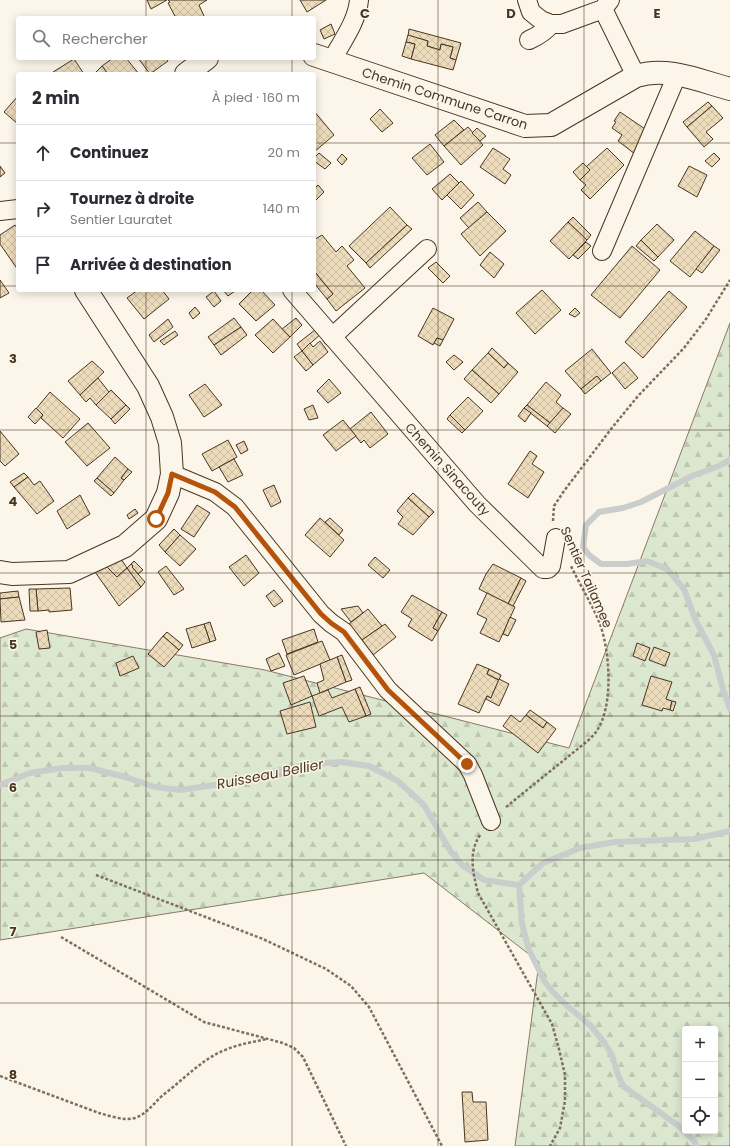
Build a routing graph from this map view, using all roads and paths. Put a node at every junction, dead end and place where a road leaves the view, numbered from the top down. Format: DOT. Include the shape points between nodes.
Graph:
graph roads {
  1 [pos="359,0"];
  2 [pos="527,0"];
  3 [pos="607,5"];
  4 [pos="551,24"];
  5 [pos="529,40"];
  6 [pos="323,57"];
  7 [pos="204,60"];
  8 [pos="189,72"];
  9 [pos="677,75"];
  10 [pos="636,76"];
  11 [pos="730,89"];
  12 [pos="16,209"];
  13 [pos="0,211"];
  14 [pos="427,249"];
  15 [pos="602,251"];
  16 [pos="730,280"];
  17 [pos="87,292"];
  18 [pos="294,292"];
  19 [pos="332,337"];
  20 [pos="172,474"];
  21 [pos="556,538"];
  22 [pos="0,572"];
  23 [pos="491,820"];
  24 [pos="96,875"];
  25 [pos="61,937"];
  26 [pos="268,1039"];
  27 [pos="0,1076"];
  28 [pos="346,1146"];
  29 [pos="442,1146"];
  30 [pos="550,1146"];
  1 -- 6 [label="street" via="358,11 352,24"];
  2 -- 4 [label="street" via="531,12"];
  3 -- 4 [label="street" via="562,24"];
  3 -- 10 [label="street"];
  4 -- 5 [label="street" via="547,30"];
  6 -- 10 [label="street, Chemin Commune Carron" via="525,126 551,125"];
  7 -- 8 [label="street"];
  9 -- 10 [label="street, Chemin Commune Carron" via="646,73"];
  9 -- 11 [label="street, Chemin Commune Carron"];
  9 -- 15 [label="street"];
  12 -- 13 [label="street"];
  14 -- 19 [label="street"];
  16 -- 21 [label="path, Sentier Tailamee" via="684,348 610,429 564,491 554,506"];
  17 -- 20 [label="street" via="148,386 170,443"];
  18 -- 19 [label="street, Chemin Sinacouty"];
  19 -- 21 [label="street, Chemin Sinacouty" via="478,504 543,569 551,566"];
  20 -- 22 [label="street" via="168,493 156,519 125,546 69,572"];
  20 -- 23 [label="street" via="215,492 235,507 321,614 344,632 388,690 467,764"];
  21 -- 23 [label="path, Sentier Tailamee" via="600,624 608,660 607,702 596,732"];
  23 -- 30 [label="path, Sentier Tailamee" via="476,841 472,859 478,893 552,1024 565,1075 566,1101 560,1128"];
  24 -- 29 [label="path" via="264,939 326,969 350,986 369,1007"];
  25 -- 26 [label="path" via="204,1022"];
  26 -- 27 [label="path" via="241,1044 208,1059 158,1099 145,1113 133,1118 114,1118"];
  26 -- 28 [label="path" via="294,1048 303,1058"];
}
